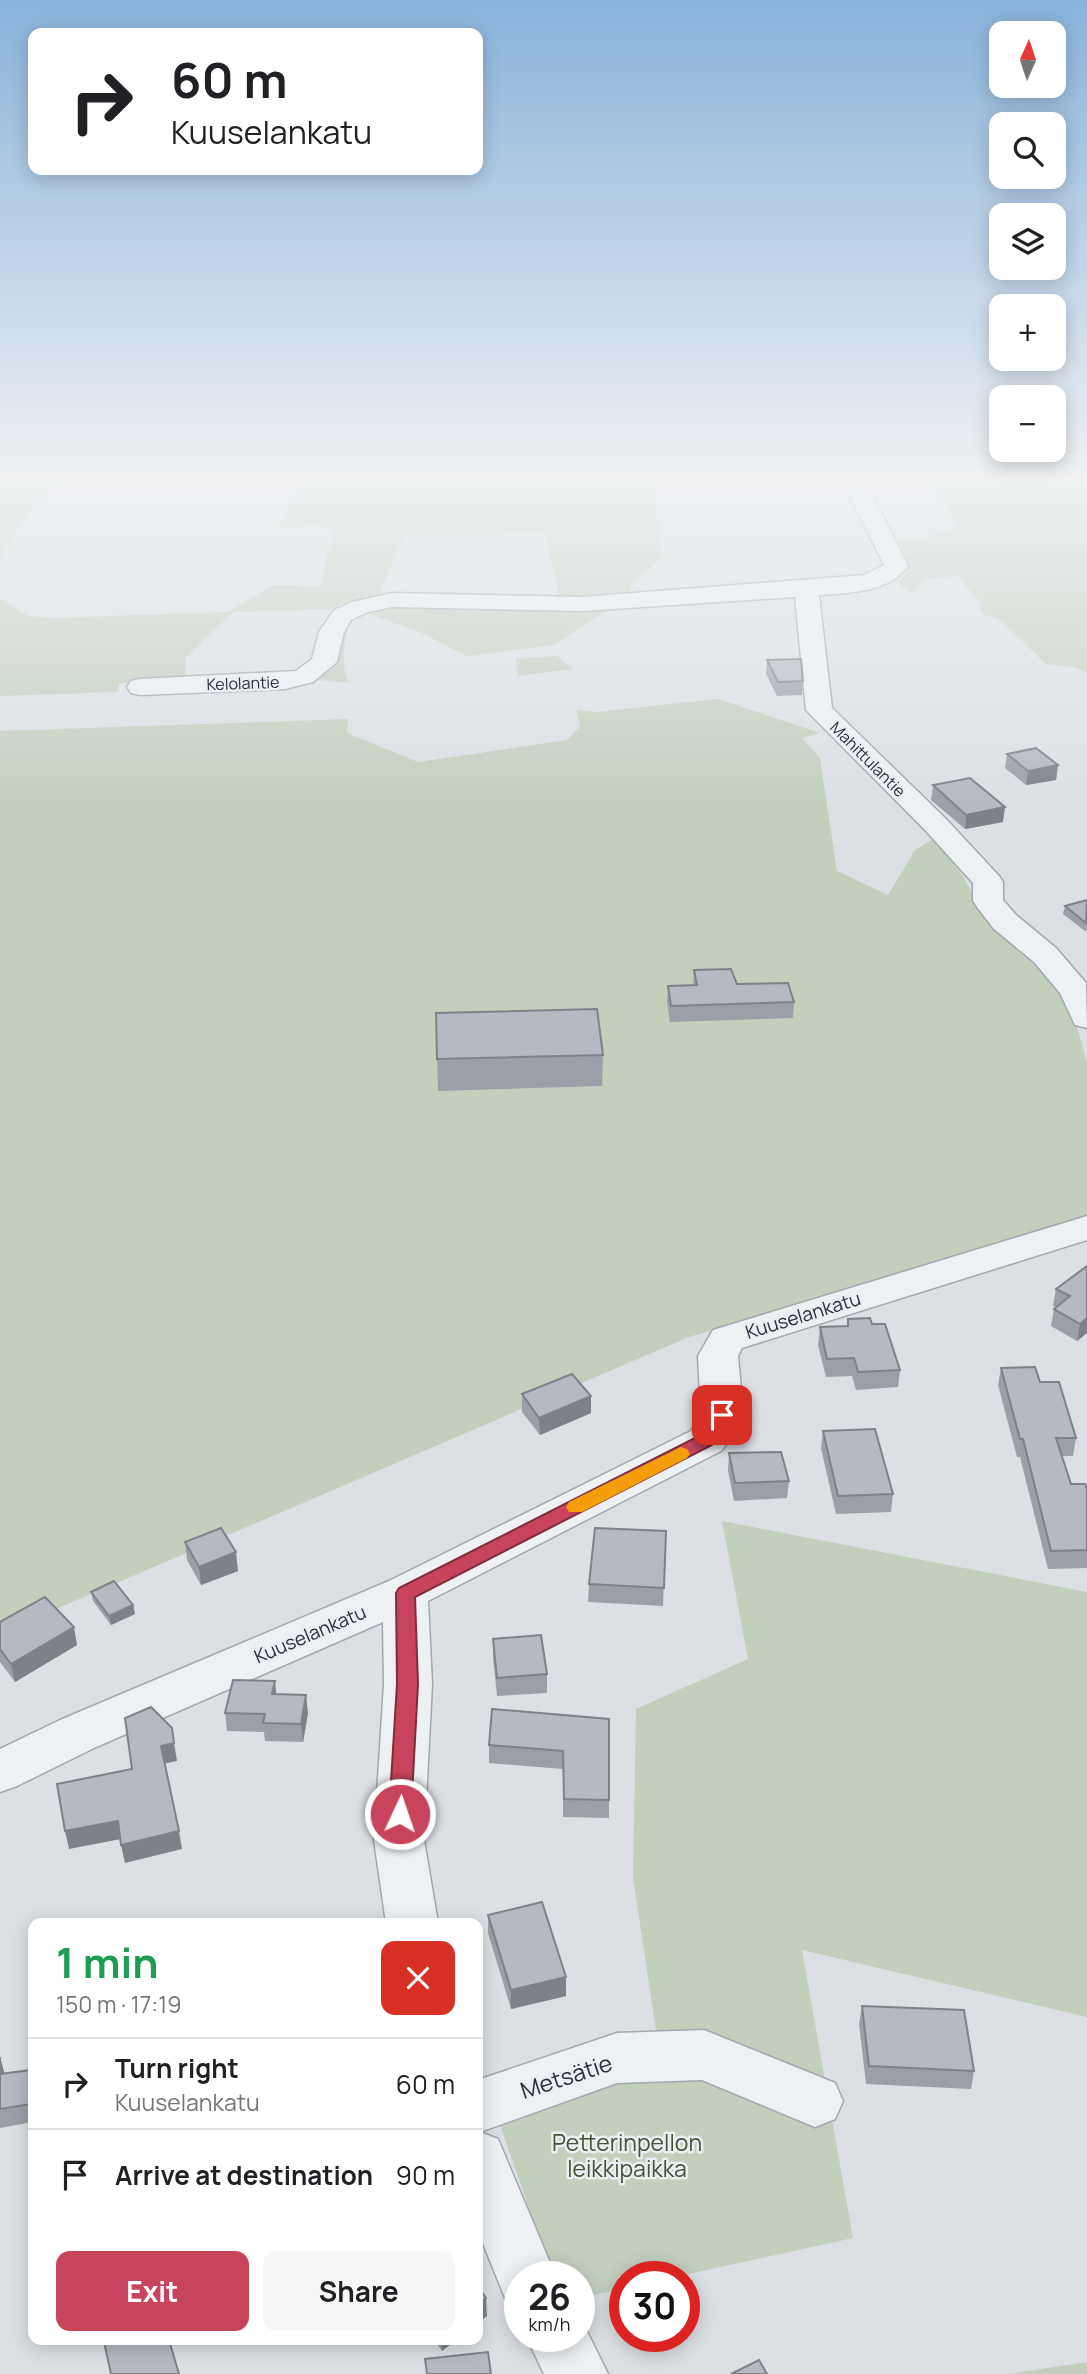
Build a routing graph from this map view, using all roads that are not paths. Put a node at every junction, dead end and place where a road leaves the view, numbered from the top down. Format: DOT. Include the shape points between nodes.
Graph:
graph roads {
  1 [pos="833,586"];
  2 [pos="806,589"];
  3 [pos="140,687"];
  4 [pos="1087,1018"];
  5 [pos="1087,1228"];
  6 [pos="405,1593"];
  7 [pos="0,1772"];
  8 [pos="411,1918"];
  9 [pos="815,2101"];
  10 [pos="483,2104"];
  11 [pos="483,2170"];
  12 [pos="520,2261"];
  13 [pos="565,2352"];
  14 [pos="577,2374"];
  1 -- 2 [label="street"];
  2 -- 3 [label="street, Kelolantie" via="582,604 391,600 341,614 331,628 324,662 304,677"];
  2 -- 4 [label="street, Mahittulantie" via="819,710 988,882 988,901 1075,989"];
  5 -- 6 [label="street, Kuuselankatu" via="727,1339 718,1356 722,1415 706,1441"];
  6 -- 7 [label="street, Kuuselankatu" via="76,1734"];
  6 -- 8 [label="street" via="408,1684 399,1840"];
  9 -- 10 [label="street, Metsätie" via="704,2054 617,2059"];
  11 -- 12 [label="street"];
  13 -- 14 [label="street"];
}
